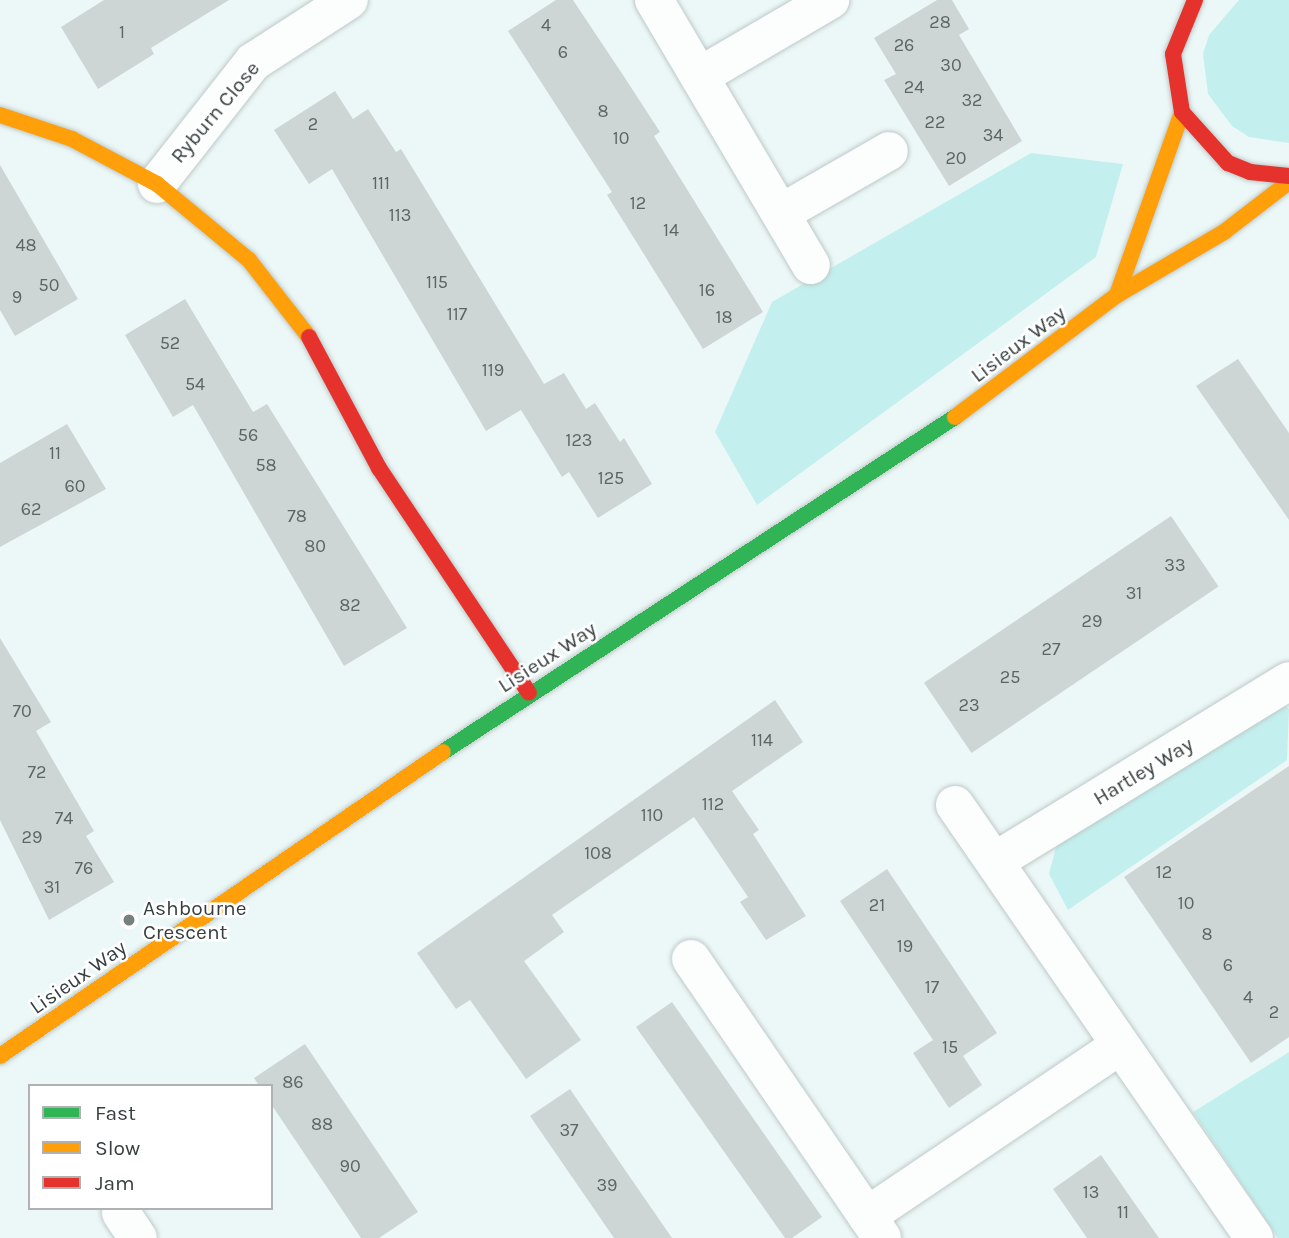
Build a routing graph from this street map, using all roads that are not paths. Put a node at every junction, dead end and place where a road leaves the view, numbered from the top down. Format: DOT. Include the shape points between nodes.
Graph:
graph roads {
  1 [pos="349,0"];
  2 [pos="654,0"];
  3 [pos="830,0"];
  4 [pos="1195,0"];
  5 [pos="1183,8"];
  6 [pos="700,76"];
  7 [pos="1182,112"];
  8 [pos="0,115"];
  9 [pos="889,151"];
  10 [pos="1289,179"];
  11 [pos="157,184"];
  12 [pos="783,212"];
  13 [pos="810,265"];
  14 [pos="1117,295"];
  15 [pos="1289,681"];
  16 [pos="529,693"];
  17 [pos="955,805"];
  18 [pos="997,860"];
  19 [pos="691,959"];
  20 [pos="1119,1045"];
  21 [pos="0,1056"];
  22 [pos="875,1227"];
  23 [pos="1254,1238"];
  1 -- 11 [label="street, Ryburn Close" via="253,62"];
  2 -- 6 [label="street"];
  3 -- 6 [label="street"];
  4 -- 5 [label="street"];
  5 -- 7 [label="street" via="1172,74"];
  6 -- 12 [label="street"];
  7 -- 10 [label="street" via="1210,149 1228,163"];
  7 -- 14 [label="street" via="1147,222"];
  8 -- 11 [label="street" via="72,139"];
  9 -- 12 [label="street"];
  10 -- 14 [label="street, Lisieux Way" via="1224,232"];
  11 -- 16 [label="street" via="249,260 306,331 379,468"];
  12 -- 13 [label="street"];
  14 -- 16 [label="street, Lisieux Way" via="942,426"];
  15 -- 18 [label="street, Hartley Way"];
  16 -- 21 [label="street, Lisieux Way"];
  17 -- 18 [label="street"];
  18 -- 20 [label="street"];
  19 -- 22 [label="street"];
  20 -- 22 [label="street"];
  20 -- 23 [label="street"];
}
